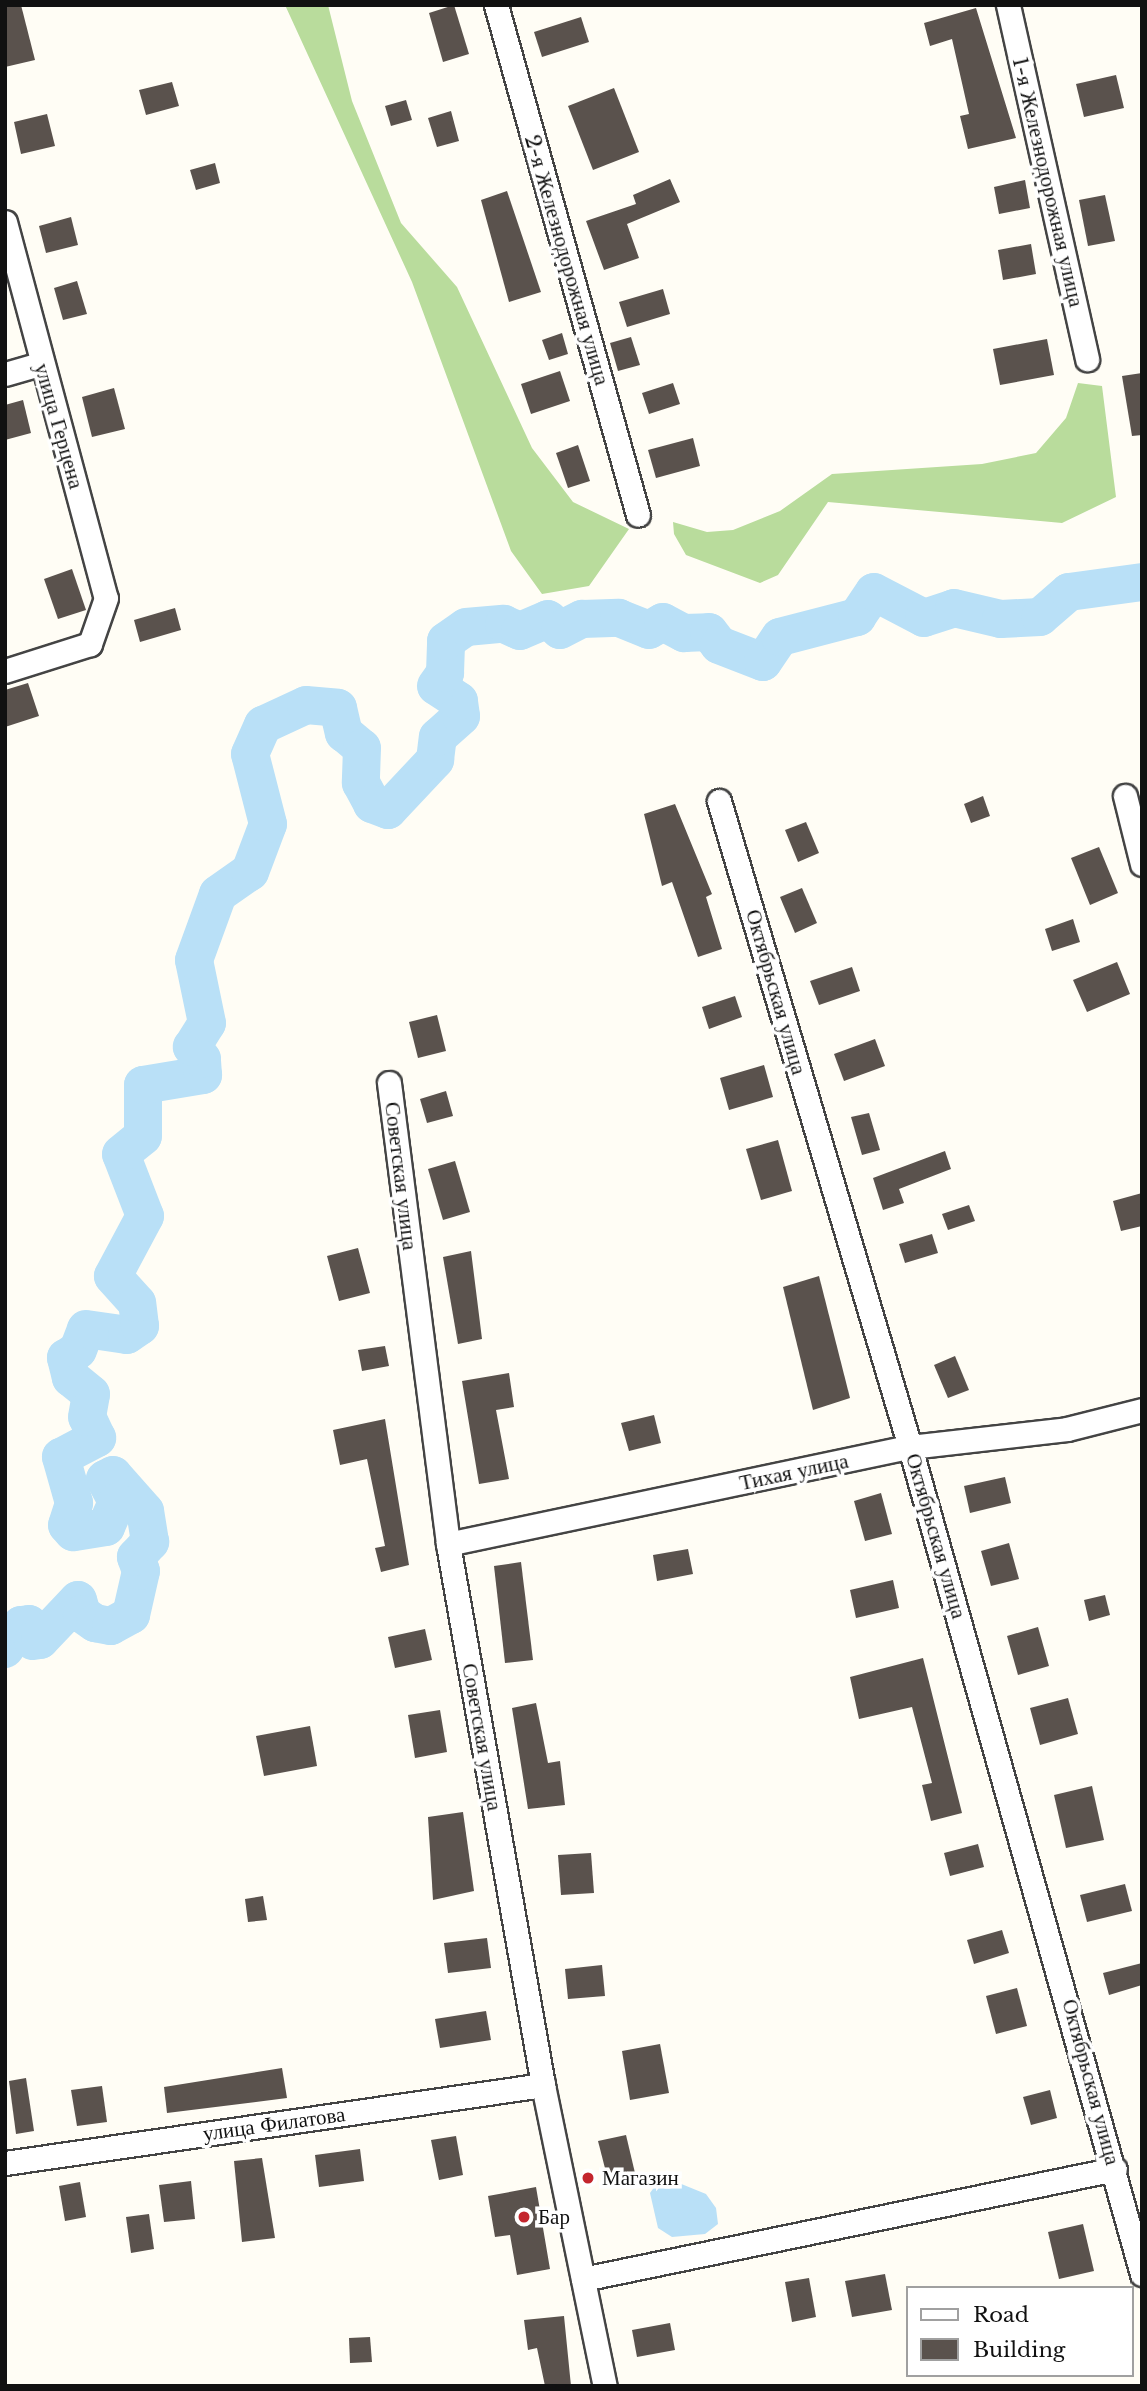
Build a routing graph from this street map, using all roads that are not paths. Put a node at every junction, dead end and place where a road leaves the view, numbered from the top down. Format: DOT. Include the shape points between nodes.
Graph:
graph roads {
  1 [pos="496,5"];
  2 [pos="1008,5"];
  3 [pos="5,222"];
  4 [pos="1087,359"];
  5 [pos="41,364"];
  6 [pos="5,374"];
  7 [pos="638,515"];
  8 [pos="5,671"];
  9 [pos="1125,796"];
  10 [pos="719,801"];
  11 [pos="1142,864"];
  12 [pos="389,1083"];
  13 [pos="1142,1410"];
  14 [pos="910,1447"];
  15 [pos="448,1544"];
  16 [pos="544,2085"];
  17 [pos="5,2163"];
  18 [pos="1115,2169"];
  19 [pos="1142,2274"];
  20 [pos="583,2279"];
  21 [pos="605,2386"];
  1 -- 7 [label="street, 2-я Железнодорожная улица"];
  2 -- 4 [label="street, 1-я Железнодорожная улица"];
  3 -- 5 [label="street, улица Герцена"];
  5 -- 6 [label="street"];
  5 -- 8 [label="street, улица Герцена" via="104,583 98,629 90,645"];
  9 -- 11 [label="street"];
  10 -- 14 [label="street, Октябрьская улица"];
  12 -- 15 [label="street, Советская улица"];
  13 -- 14 [label="street, Тихая улица" via="1067,1429"];
  14 -- 15 [label="street, Тихая улица"];
  14 -- 18 [label="street, Октябрьская улица"];
  15 -- 16 [label="street, Советская улица"];
  16 -- 17 [label="street, улица Филатова"];
  16 -- 20 [label="street, Советская улица"];
  18 -- 19 [label="street, Октябрьская улица"];
  18 -- 20 [label="street"];
  20 -- 21 [label="street, Советская улица"];
}
